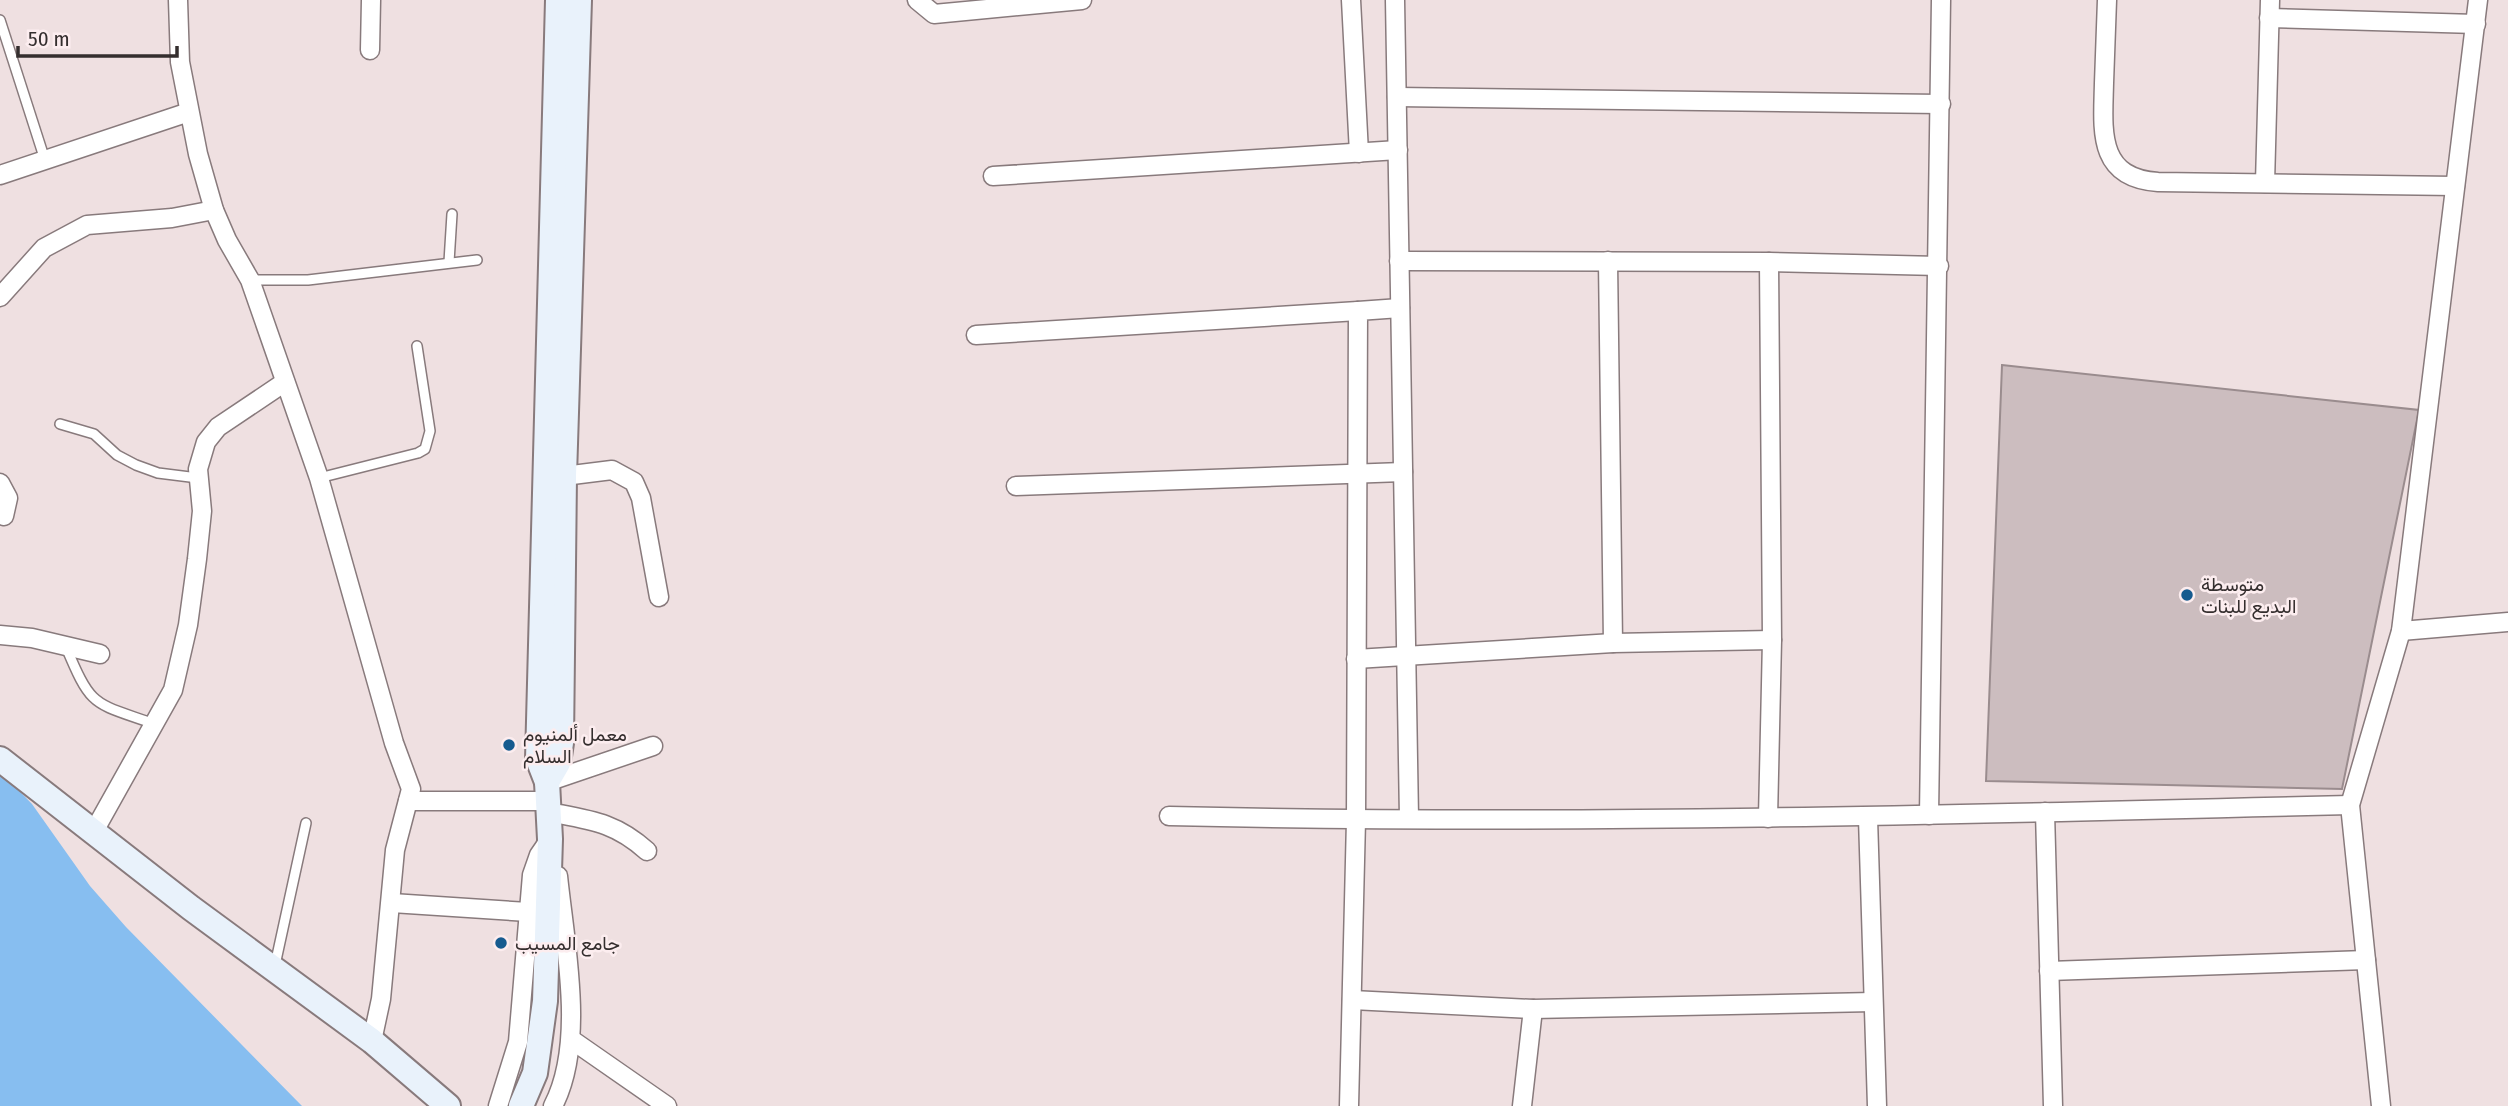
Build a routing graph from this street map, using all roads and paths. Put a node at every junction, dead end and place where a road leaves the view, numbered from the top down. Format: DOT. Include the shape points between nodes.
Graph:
graph roads {
  1 [pos="178,0"];
  2 [pos="371,0"];
  3 [pos="558,0"];
  4 [pos="579,0"];
  5 [pos="917,0"];
  6 [pos="1082,0"];
  7 [pos="1352,0"];
  8 [pos="1395,0"];
  9 [pos="1941,0"];
  10 [pos="2107,0"];
  11 [pos="2478,0"];
  12 [pos="2270,9"];
  13 [pos="0,20"];
  14 [pos="2476,24"];
  15 [pos="370,50"];
  16 [pos="1397,97"];
  17 [pos="1941,104"];
  18 [pos="189,112"];
  19 [pos="1398,150"];
  20 [pos="1359,153"];
  21 [pos="45,160"];
  22 [pos="0,175"];
  23 [pos="993,176"];
  24 [pos="2265,183"];
  25 [pos="2455,186"];
  26 [pos="214,210"];
  27 [pos="452,214"];
  28 [pos="477,260"];
  29 [pos="1399,261"];
  30 [pos="1608,261"];
  31 [pos="449,262"];
  32 [pos="1769,262"];
  33 [pos="1939,266"];
  34 [pos="250,280"];
  35 [pos="0,297"];
  36 [pos="1400,308"];
  37 [pos="1358,310"];
  38 [pos="976,335"];
  39 [pos="417,346"];
  40 [pos="285,382"];
  41 [pos="60,424"];
  42 [pos="1403,472"];
  43 [pos="1357,475"];
  44 [pos="564,476"];
  45 [pos="198,478"];
  46 [pos="319,478"];
  47 [pos="0,483"];
  48 [pos="1016,486"];
  49 [pos="4,516"];
  50 [pos="659,597"];
  51 [pos="2508,622"];
  52 [pos="2401,631"];
  53 [pos="0,635"];
  54 [pos="1772,640"];
  55 [pos="1613,643"];
  56 [pos="66,646"];
  57 [pos="1406,653"];
  58 [pos="100,654"];
  59 [pos="1356,659"];
  60 [pos="154,724"];
  61 [pos="653,746"];
  62 [pos="0,759"];
  63 [pos="548,798"];
  64 [pos="408,801"];
  65 [pos="2350,805"];
  66 [pos="2045,813"];
  67 [pos="1929,815"];
  68 [pos="1169,816"];
  69 [pos="1409,818"];
  70 [pos="1768,818"];
  71 [pos="1868,818"];
  72 [pos="1356,820"];
  73 [pos="306,823"];
  74 [pos="93,833"];
  75 [pos="550,839"];
  76 [pos="647,851"];
  77 [pos="392,903"];
  78 [pos="528,912"];
  79 [pos="2366,960"];
  80 [pos="274,970"];
  81 [pos="2049,971"];
  82 [pos="1352,1000"];
  83 [pos="1873,1002"];
  84 [pos="1533,1009"];
  85 [pos="572,1040"];
  86 [pos="372,1041"];
  87 [pos="448,1106"];
  88 [pos="498,1106"];
  89 [pos="521,1106"];
  90 [pos="553,1106"];
  91 [pos="667,1106"];
  92 [pos="1349,1106"];
  93 [pos="1522,1106"];
  94 [pos="1877,1106"];
  95 [pos="2053,1106"];
  96 [pos="2381,1106"];
  1 -- 18 [label="street" via="180,62"];
  2 -- 15 [label="street"];
  3 -- 63 [label="main road" via="538,759"];
  4 -- 44 [label="main road"];
  5 -- 6 [label="street" via="934,14"];
  7 -- 20 [label="street"];
  8 -- 16 [label="street"];
  9 -- 17 [label="street"];
  10 -- 24 [label="street" via="2102,132 2120,169 2144,181"];
  11 -- 14 [label="street"];
  12 -- 14 [label="street"];
  12 -- 24 [label="street"];
  13 -- 21 [label="lane"];
  14 -- 25 [label="street"];
  16 -- 17 [label="street"];
  16 -- 19 [label="street"];
  17 -- 33 [label="street"];
  18 -- 21 [label="street"];
  18 -- 26 [label="street"];
  19 -- 20 [label="street"];
  19 -- 29 [label="street"];
  20 -- 23 [label="street"];
  21 -- 22 [label="street"];
  24 -- 25 [label="street"];
  25 -- 52 [label="street"];
  26 -- 34 [label="street"];
  26 -- 35 [label="street" via="87,225 44,248"];
  27 -- 31 [label="lane"];
  28 -- 31 [label="lane"];
  29 -- 30 [label="street"];
  29 -- 36 [label="street"];
  30 -- 32 [label="street"];
  30 -- 55 [label="street"];
  31 -- 34 [label="lane" via="308,280"];
  32 -- 33 [label="street"];
  32 -- 54 [label="street"];
  33 -- 67 [label="street"];
  34 -- 40 [label="street"];
  36 -- 37 [label="street"];
  36 -- 42 [label="street"];
  37 -- 38 [label="street"];
  37 -- 43 [label="street"];
  39 -- 46 [label="lane" via="430,431 425,449"];
  40 -- 45 [label="street" via="218,427 206,442"];
  40 -- 46 [label="street"];
  41 -- 45 [label="lane" via="94,433 117,455 136,465"];
  42 -- 43 [label="street"];
  42 -- 57 [label="street"];
  43 -- 48 [label="street"];
  43 -- 59 [label="street"];
  44 -- 50 [label="street" via="612,470 634,482"];
  44 -- 63 [label="main road" via="560,753"];
  45 -- 60 [label="street" via="202,511 188,625 173,690"];
  46 -- 64 [label="street" via="411,789"];
  47 -- 49 [label="street" via="8,498"];
  51 -- 52 [label="street"];
  52 -- 65 [label="street"];
  53 -- 56 [label="street"];
  54 -- 55 [label="street"];
  54 -- 70 [label="street"];
  55 -- 57 [label="street"];
  56 -- 58 [label="street"];
  56 -- 60 [label="lane" via="83,687 96,703"];
  57 -- 59 [label="street"];
  57 -- 69 [label="street"];
  59 -- 72 [label="street"];
  60 -- 74 [label="street"];
  61 -- 63 [label="street"];
  62 -- 74 [label="main road"];
  63 -- 64 [label="street"];
  63 -- 75 [label="main road"];
  63 -- 76 [label="street" via="610,824"];
  64 -- 77 [label="street" via="395,850"];
  65 -- 66 [label="street"];
  65 -- 79 [label="street"];
  66 -- 67 [label="street"];
  66 -- 81 [label="street"];
  67 -- 71 [label="street"];
  68 -- 72 [label="street"];
  69 -- 70 [label="street"];
  69 -- 72 [label="street"];
  70 -- 71 [label="street"];
  71 -- 83 [label="street"];
  72 -- 82 [label="street"];
  73 -- 80 [label="lane"];
  74 -- 80 [label="main road"];
  75 -- 78 [label="street" via="534,864"];
  75 -- 85 [label="street" via="558,871"];
  75 -- 89 [label="main road" via="542,1041"];
  77 -- 78 [label="street"];
  77 -- 86 [label="street"];
  78 -- 88 [label="street" via="518,1042"];
  79 -- 81 [label="street"];
  79 -- 96 [label="street"];
  80 -- 86 [label="main road"];
  81 -- 95 [label="street"];
  82 -- 84 [label="street"];
  82 -- 92 [label="street"];
  83 -- 84 [label="street"];
  83 -- 94 [label="street"];
  84 -- 93 [label="street"];
  85 -- 90 [label="street" via="565,1077"];
  85 -- 91 [label="street"];
  86 -- 87 [label="main road"];
}
